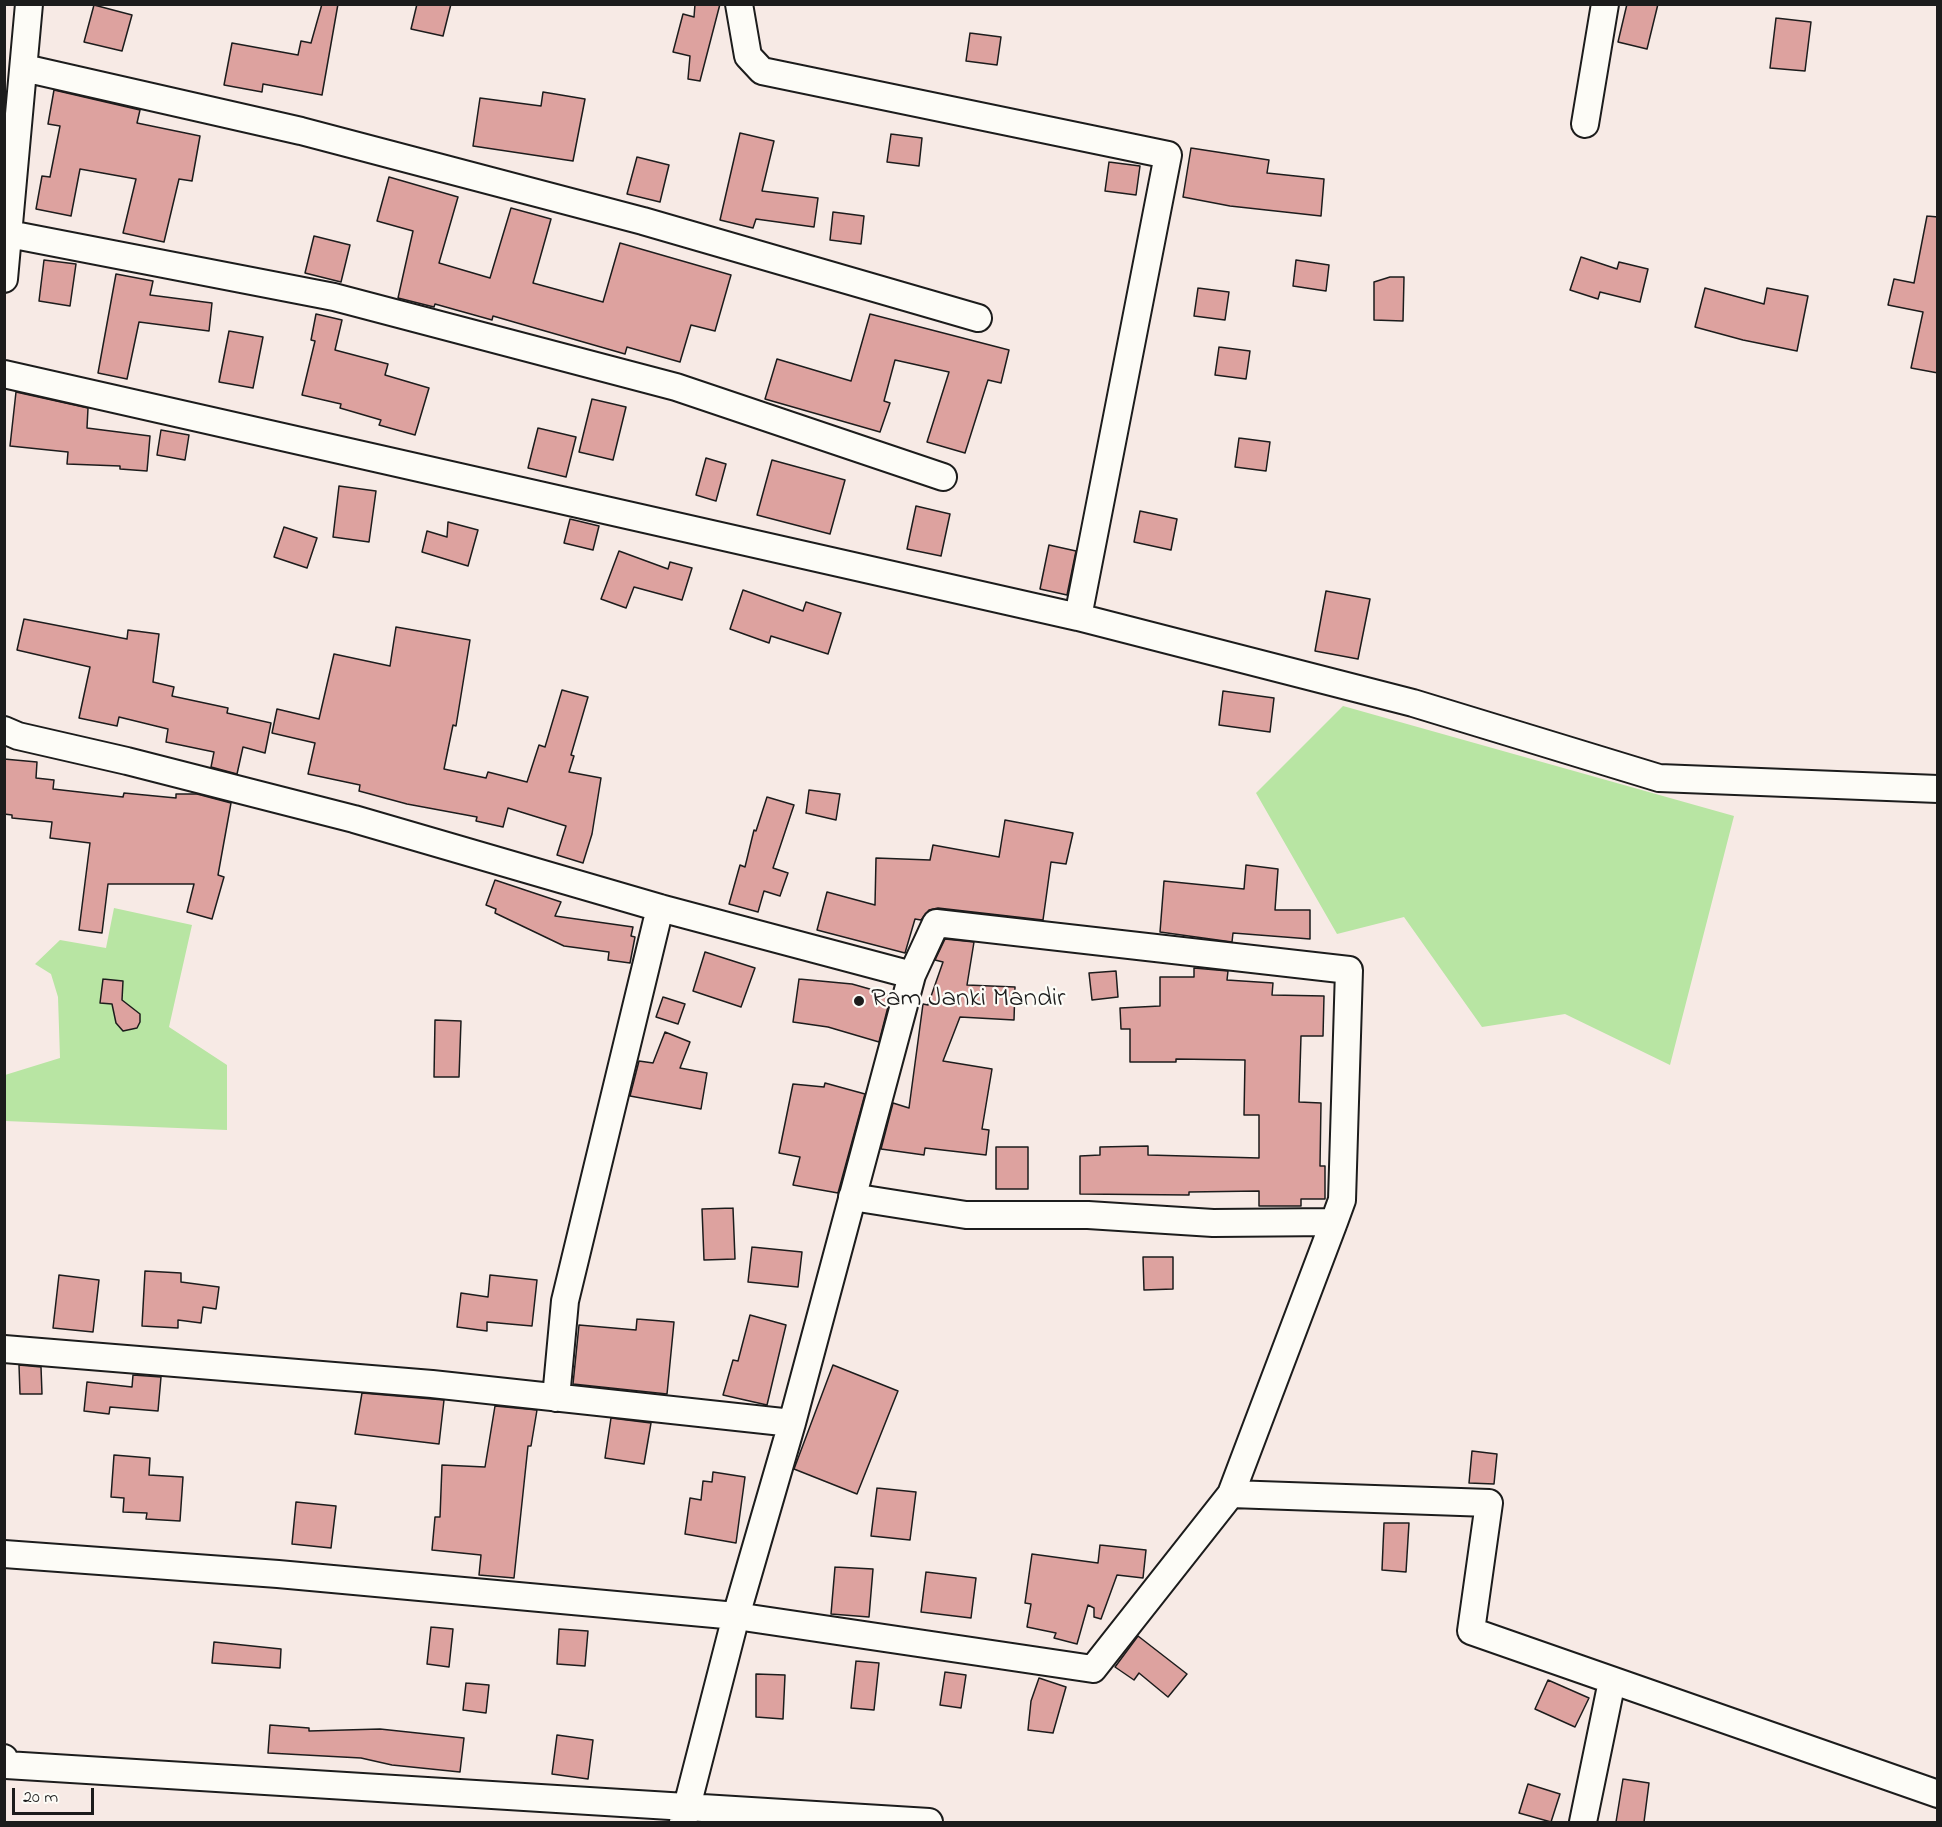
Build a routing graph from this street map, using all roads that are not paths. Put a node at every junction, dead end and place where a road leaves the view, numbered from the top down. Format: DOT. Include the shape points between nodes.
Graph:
graph roads {
  1 [pos="29,4"];
  2 [pos="739,4"];
  3 [pos="1605,4"];
  4 [pos="24,68"];
  5 [pos="1585,124"];
  6 [pos="9,234"];
  7 [pos="4,279"];
  8 [pos="978,318"];
  9 [pos="4,374"];
  10 [pos="943,477"];
  11 [pos="1078,617"];
  12 [pos="4,730"];
  13 [pos="1938,789"];
  14 [pos="660,908"];
  15 [pos="912,975"];
  16 [pos="852,1197"];
  17 [pos="1334,1222"];
  18 [pos="4,1349"];
  19 [pos="556,1398"];
  20 [pos="792,1423"];
  21 [pos="1231,1494"];
  22 [pos="4,1554"];
  23 [pos="736,1616"];
  24 [pos="1612,1681"];
  25 [pos="4,1758"];
  26 [pos="1938,1794"];
  27 [pos="685,1815"];
  28 [pos="929,1822"];
  29 [pos="1583,1822"];
  1 -- 4 [label="street"];
  2 -- 11 [label="street" via="748,56 762,71 1168,155"];
  3 -- 5 [label="street"];
  4 -- 6 [label="street"];
  4 -- 8 [label="street" via="302,131 643,220"];
  6 -- 7 [label="street"];
  6 -- 10 [label="street" via="334,297 676,387"];
  9 -- 11 [label="street"];
  11 -- 13 [label="street" via="1413,703 1659,778"];
  12 -- 14 [label="street" via="354,819"];
  14 -- 15 [label="street"];
  14 -- 19 [label="street" via="565,1301"];
  15 -- 16 [label="street"];
  15 -- 17 [label="street" via="936,923 1349,970 1342,1200"];
  16 -- 17 [label="street" via="966,1215 1088,1215 1213,1223"];
  16 -- 20 [label="street"];
  17 -- 21 [label="street"];
  18 -- 19 [label="street"];
  19 -- 20 [label="street"];
  20 -- 23 [label="street"];
  21 -- 23 [label="street" via="1093,1669"];
  21 -- 24 [label="street" via="1489,1503 1471,1631"];
  22 -- 23 [label="street" via="278,1574"];
  23 -- 27 [label="street"];
  24 -- 26 [label="street"];
  24 -- 29 [label="street"];
  25 -- 27 [label="street" via="6,1765"];
  27 -- 28 [label="street"];
}
